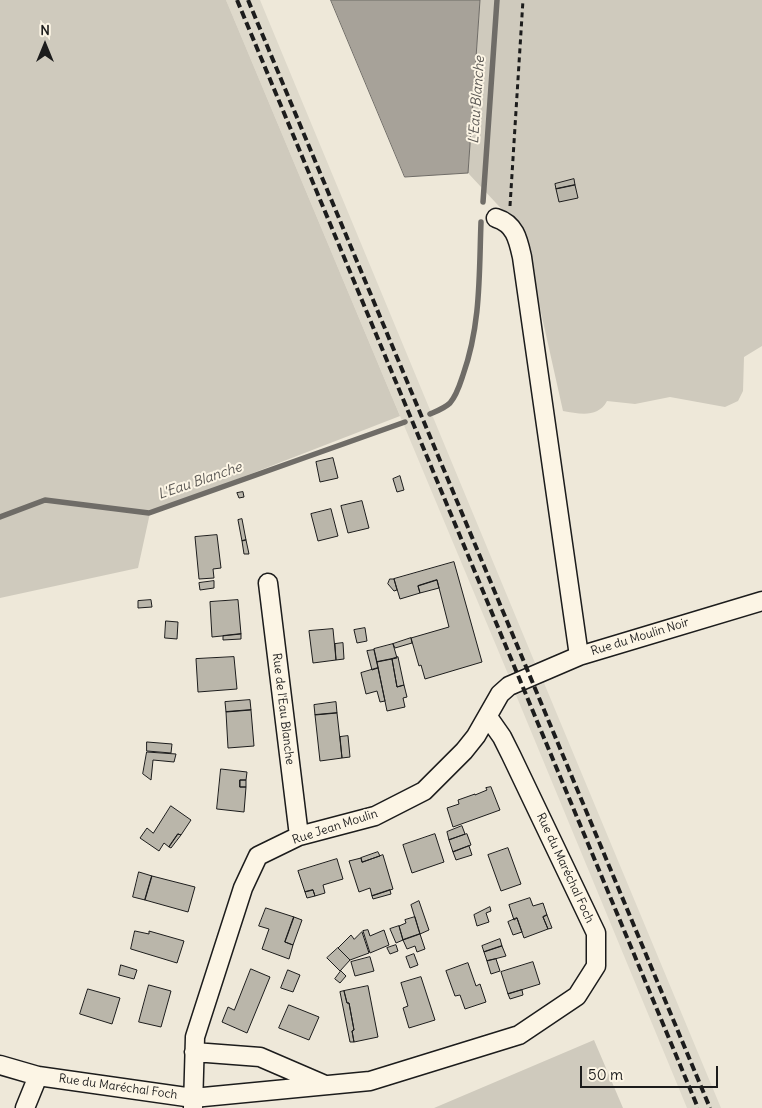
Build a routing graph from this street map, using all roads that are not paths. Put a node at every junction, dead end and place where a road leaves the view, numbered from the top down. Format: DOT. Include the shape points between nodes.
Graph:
graph roads {
  1 [pos="501,219"];
  2 [pos="268,582"];
  3 [pos="762,601"];
  4 [pos="579,656"];
  5 [pos="521,680"];
  6 [pos="488,717"];
  7 [pos="299,836"];
  8 [pos="194,1052"];
  9 [pos="0,1065"];
  10 [pos="38,1076"];
  11 [pos="327,1085"];
  12 [pos="193,1103"];
  13 [pos="25,1108"];
  1 -- 4 [label="street" via="513,229 522,257"];
  2 -- 7 [label="street, Rue de l'Eau Blanche"];
  3 -- 4 [label="street, Rue du Moulin Noir"];
  4 -- 5 [label="street, Rue du Moulin Noir"];
  5 -- 6 [label="street, Rue Jean Moulin" via="504,690"];
  6 -- 7 [label="street, Rue Jean Moulin" via="464,751 424,791 376,816"];
  6 -- 11 [label="street, Rue du Maréchal Foch" via="502,737 596,933 596,966 577,996 519,1035 370,1082"];
  7 -- 8 [label="street, Rue Jean Moulin" via="258,856 243,888 195,1037"];
  8 -- 11 [label="street, Rue du Maréchal Foch" via="260,1057"];
  8 -- 12 [label="street, Rue Jean Moulin"];
  9 -- 10 [label="street, Rue du Maréchal Foch"];
  10 -- 12 [label="street, Rue du Maréchal Foch"];
  10 -- 13 [label="street"];
  11 -- 12 [label="street, Rue du Maréchal Foch"];
}
